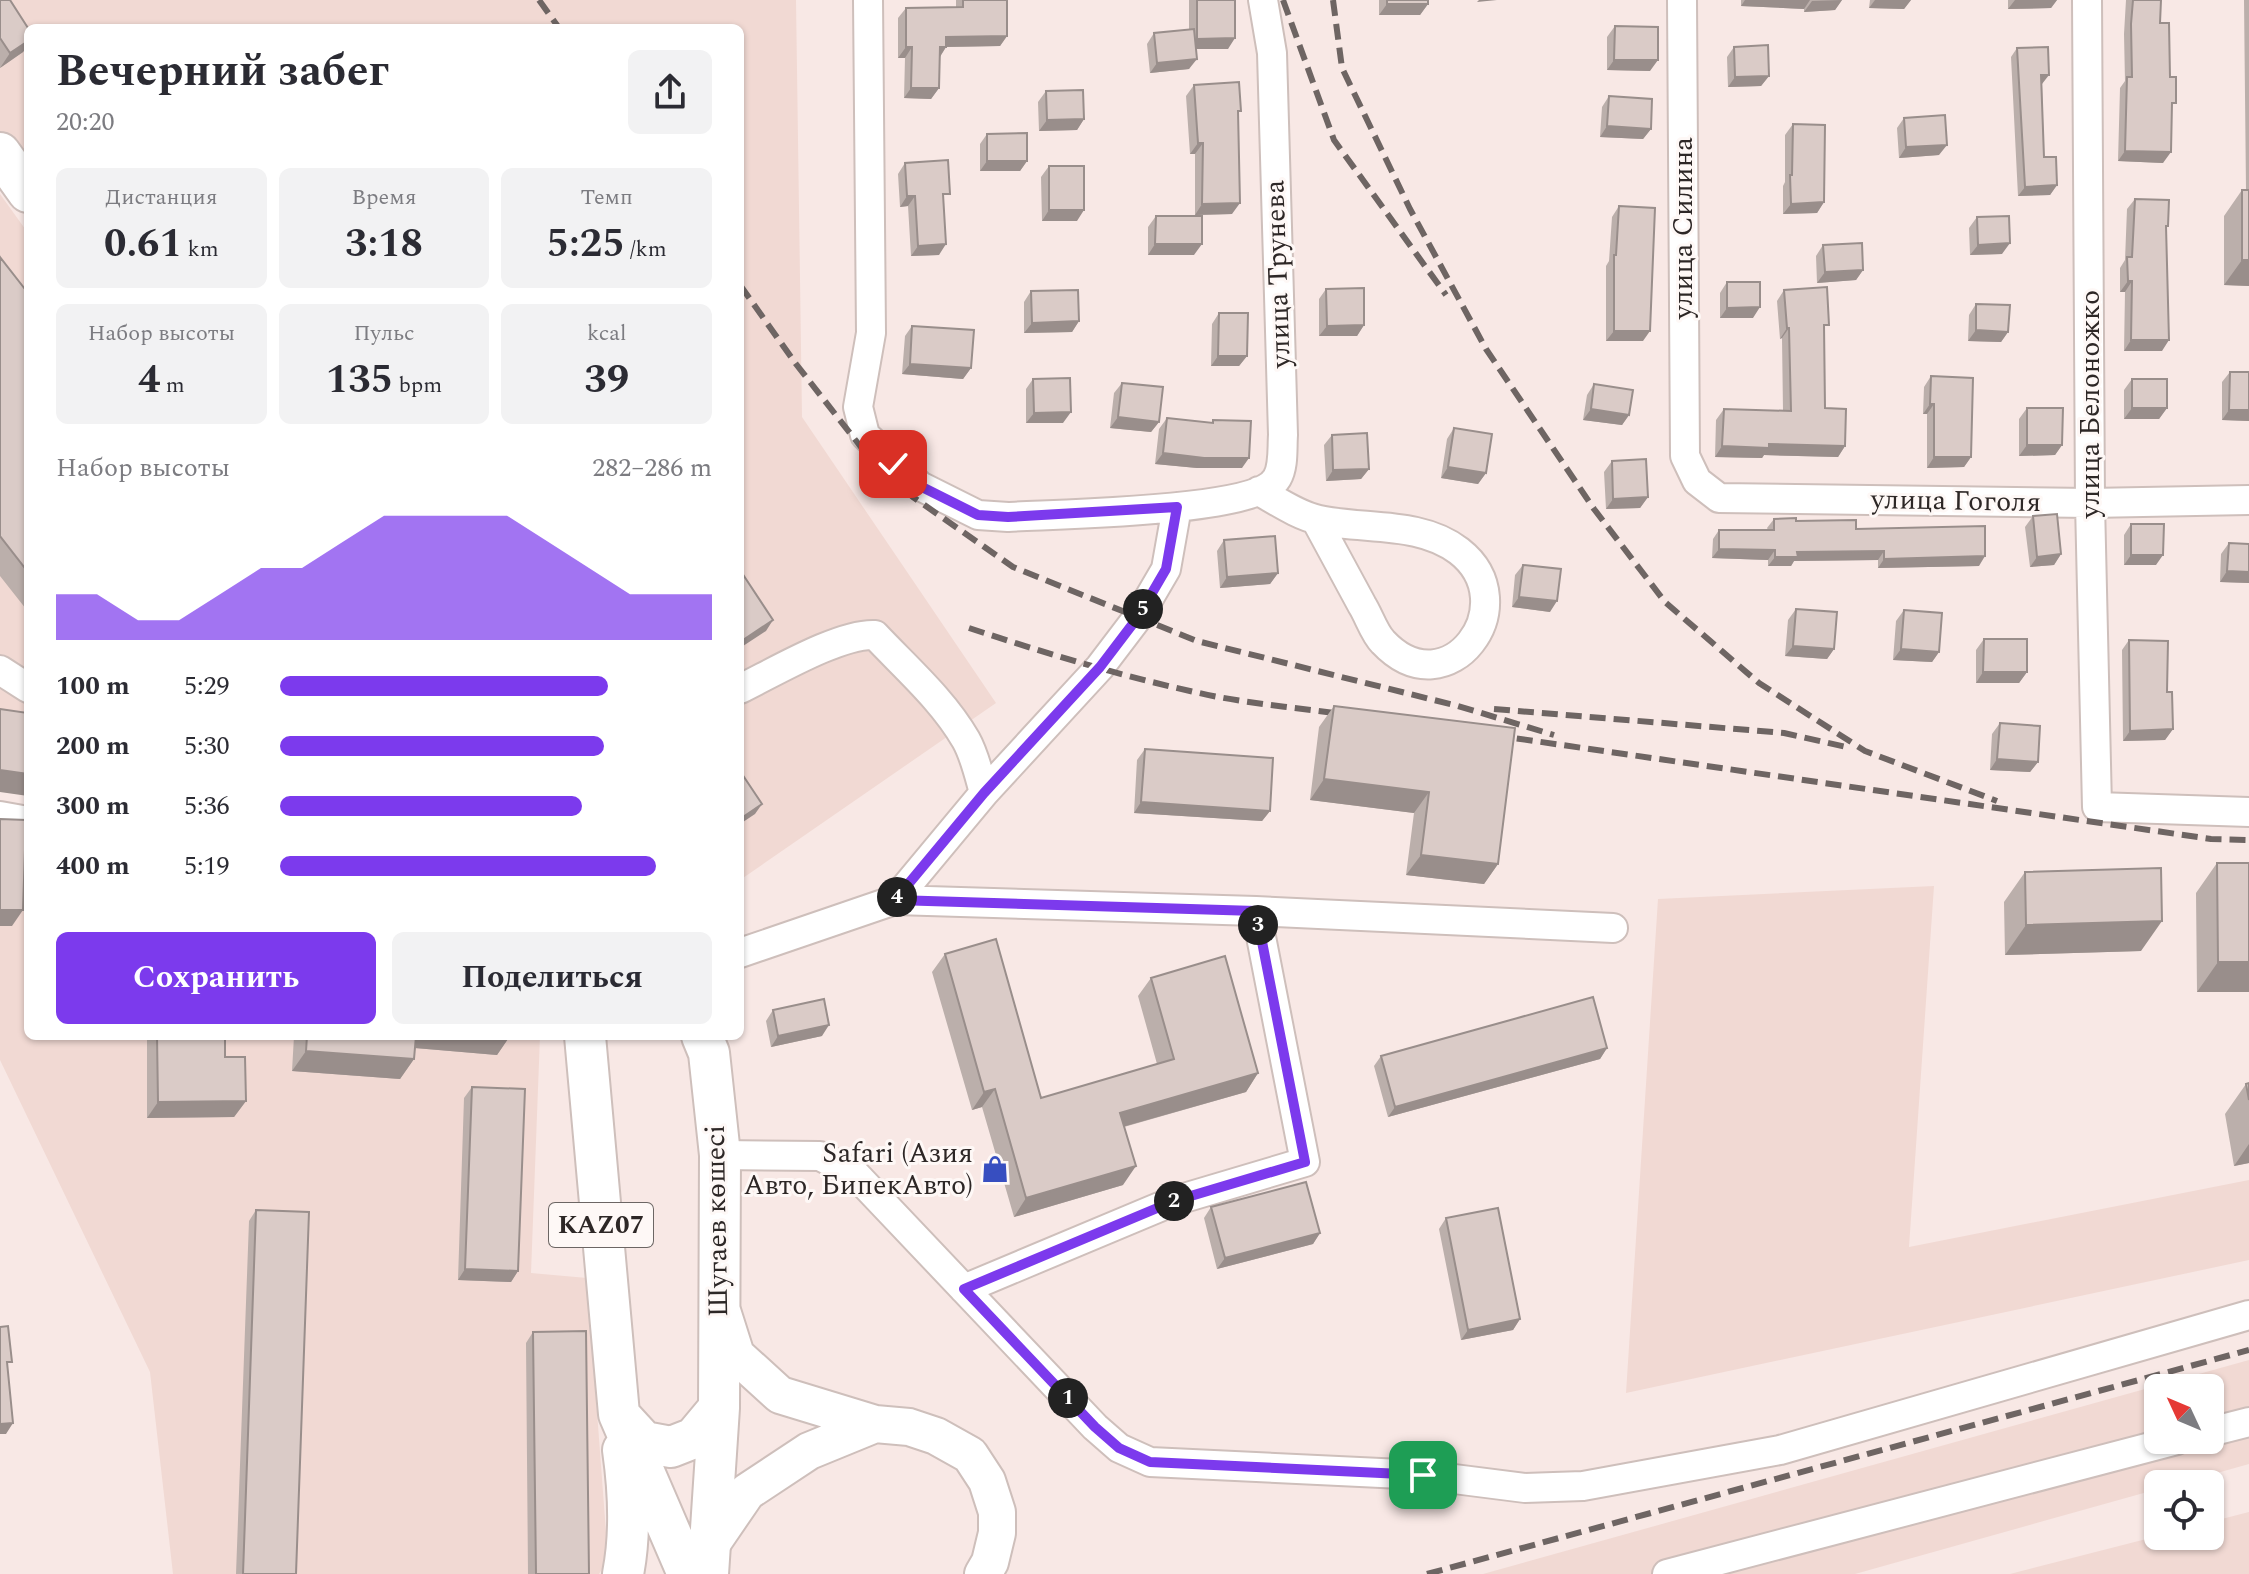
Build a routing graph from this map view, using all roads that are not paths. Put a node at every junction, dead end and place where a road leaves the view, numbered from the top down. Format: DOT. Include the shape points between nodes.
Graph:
graph roads {
  1 [pos="868,0"];
  2 [pos="1263,0"];
  3 [pos="1682,0"];
  4 [pos="2087,0"];
  5 [pos="0,153"];
  6 [pos="24,186"];
  7 [pos="1685,456"];
  8 [pos="1259,491"];
  9 [pos="2249,500"];
  10 [pos="2090,503"];
  11 [pos="1177,507"];
  12 [pos="1316,520"];
  13 [pos="0,670"];
  14 [pos="24,685"];
  15 [pos="744,687"];
  16 [pos="984,793"];
  17 [pos="2249,812"];
  18 [pos="0,816"];
  19 [pos="24,820"];
  20 [pos="895,900"];
  21 [pos="1256,911"];
  22 [pos="1613,928"];
  23 [pos="744,952"];
  24 [pos="585,1040"];
  25 [pos="704,1040"];
  26 [pos="720,1155"];
  27 [pos="964,1289"];
  28 [pos="718,1297"];
  29 [pos="2249,1315"];
  30 [pos="719,1408"];
  31 [pos="619,1414"];
  32 [pos="2249,1422"];
  33 [pos="875,1424"];
  34 [pos="2224,1428"];
  35 [pos="2144,1449"];
  36 [pos="701,1566"];
  37 [pos="623,1574"];
  38 [pos="983,1574"];
  39 [pos="1667,1574"];
  1 -- 11 [label="street" via="871,333 858,407 865,435 920,486 978,515"];
  2 -- 8 [label="street, улица Трунева" via="1272,53 1283,435 1277,480"];
  3 -- 7 [label="street, улица Силина"];
  4 -- 10 [label="street, улица Белоножко"];
  5 -- 6 [label="highway"];
  7 -- 10 [label="street, улица Гоголя" via="1697,481 1719,498"];
  8 -- 11 [label="street" via="1214,504"];
  8 -- 12 [label="street"];
  9 -- 10 [label="street, улица Гоголя"];
  10 -- 17 [label="street, улица Белоножко" via="2097,807"];
  11 -- 16 [label="street" via="1166,569 1138,617 1100,667"];
  12 -- 12 [label="street" via="1422,533 1459,552 1477,569 1483,587 1486,611 1479,633 1456,659 1427,666 1402,656 1382,641"];
  13 -- 14 [label="street"];
  15 -- 16 [label="street" via="822,649 860,634 875,635 965,739"];
  16 -- 20 [label="street"];
  18 -- 19 [label="street"];
  20 -- 21 [label="street"];
  20 -- 23 [label="street"];
  21 -- 22 [label="street"];
  21 -- 27 [label="street" via="1305,1162 1174,1201"];
  24 -- 31 [label="highway, KAZ07"];
  25 -- 26 [label="highway, Шугаев көшесі"];
  26 -- 27 [label="street" via="820,1156 855,1174"];
  26 -- 28 [label="highway, Шугаев көшесі"];
  27 -- 29 [label="street" via="1095,1427 1119,1448 1150,1462 1423,1475 1525,1488 1583,1486 1780,1450"];
  28 -- 30 [label="highway, Шугаев көшесі"];
  28 -- 33 [label="main road" via="736,1355 780,1395"];
  30 -- 31 [label="highway" via="694,1438 671,1447 644,1442"];
  30 -- 36 [label="highway, Шугаев көшесі"];
  31 -- 36 [label="highway, KAZ07"];
  31 -- 37 [label="highway" via="628,1486"];
  32 -- 34 [label="street"];
  33 -- 36 [label="main road" via="809,1451 747,1492"];
  33 -- 38 [label="main road" via="909,1427 970,1455 987,1481 997,1512 994,1548"];
  35 -- 39 [label="street"];
}
